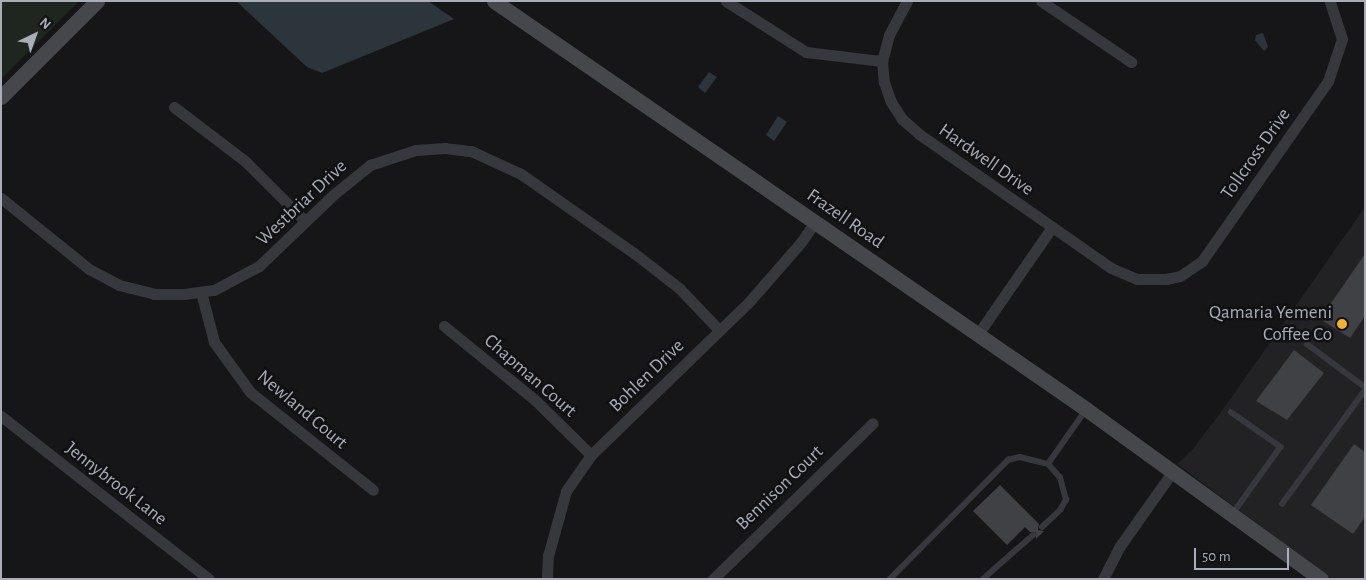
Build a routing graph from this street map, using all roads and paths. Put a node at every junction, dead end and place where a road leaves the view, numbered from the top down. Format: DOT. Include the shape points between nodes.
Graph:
graph roads {
  1 [pos="97,1"];
  2 [pos="494,1"];
  3 [pos="726,1"];
  4 [pos="908,1"];
  5 [pos="1041,1"];
  6 [pos="1330,1"];
  7 [pos="882,60"];
  8 [pos="1131,62"];
  9 [pos="1,98"];
  10 [pos="174,107"];
  11 [pos="1,198"];
  12 [pos="305,221"];
  13 [pos="815,222"];
  14 [pos="1052,227"];
  15 [pos="1166,279"];
  16 [pos="201,292"];
  17 [pos="444,326"];
  18 [pos="719,330"];
  19 [pos="978,334"];
  20 [pos="1307,344"];
  21 [pos="1365,389"];
  22 [pos="1086,409"];
  23 [pos="1231,412"];
  24 [pos="1,416"];
  25 [pos="873,423"];
  26 [pos="591,455"];
  27 [pos="1048,464"];
  28 [pos="1173,471"];
  29 [pos="373,490"];
  30 [pos="1282,504"];
  31 [pos="1233,514"];
  32 [pos="1042,527"];
  33 [pos="1033,535"];
  34 [pos="209,579"];
  35 [pos="547,579"];
  36 [pos="712,579"];
  37 [pos="890,579"];
  38 [pos="983,579"];
  39 [pos="1103,579"];
  40 [pos="1321,579"];
  1 -- 9 [label="street"];
  2 -- 13 [label="street, Frazell Road"];
  3 -- 7 [label="street" via="806,52"];
  4 -- 7 [label="street, Hardwell Drive" via="889,35"];
  5 -- 8 [label="street"];
  6 -- 15 [label="street, Tollcross Drive" via="1340,26 1340,54 1317,97 1202,261 1180,276"];
  7 -- 14 [label="street, Hardwell Drive" via="884,82 902,119"];
  10 -- 12 [label="street" via="245,161"];
  11 -- 16 [label="street, Westbriar Drive" via="90,269 119,286 154,294"];
  12 -- 16 [label="street, Westbriar Drive" via="260,266 214,290"];
  12 -- 18 [label="street, Westbriar Drive" via="370,165 416,150 445,148 471,151 521,174 634,252 661,272"];
  13 -- 18 [label="street, Bohlen Drive" via="802,242 748,303"];
  13 -- 19 [label="street, Frazell Road"];
  14 -- 15 [label="street, Hardwell Drive" via="1111,268 1137,279"];
  14 -- 19 [label="street"];
  16 -- 29 [label="street, Newland Court" via="214,342 250,392"];
  17 -- 26 [label="street, Chapman Court" via="535,400"];
  18 -- 26 [label="street, Bohlen Drive"];
  19 -- 22 [label="street, Frazell Road"];
  20 -- 21 [label="lane"];
  21 -- 30 [label="lane"];
  22 -- 27 [label="lane"];
  22 -- 28 [label="street, Frazell Road"];
  23 -- 31 [label="lane" via="1281,447"];
  24 -- 34 [label="street, Jennybrook Lane"];
  25 -- 36 [label="street, Bennison Court"];
  26 -- 35 [label="street, Bohlen Drive" via="566,491 548,556"];
  27 -- 32 [label="lane" via="1060,478 1066,500"];
  27 -- 37 [label="lane" via="1020,457 1008,460"];
  28 -- 31 [label="street, Frazell Road"];
  28 -- 39 [label="street" via="1120,546"];
  31 -- 40 [label="street, Frazell Road"];
  33 -- 38 [label="lane"];
}
